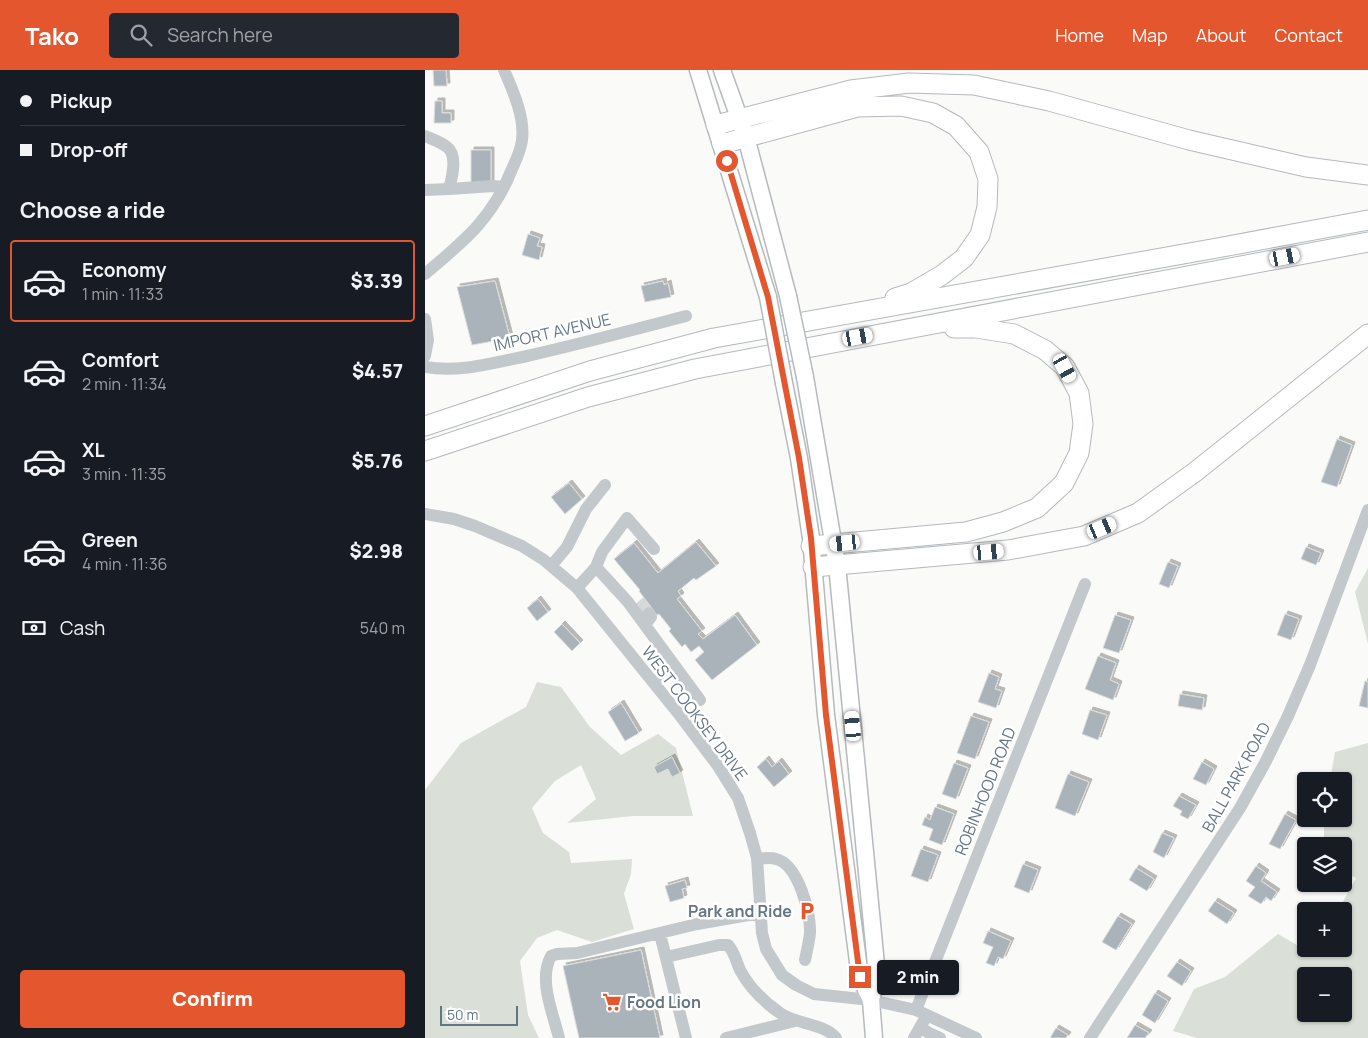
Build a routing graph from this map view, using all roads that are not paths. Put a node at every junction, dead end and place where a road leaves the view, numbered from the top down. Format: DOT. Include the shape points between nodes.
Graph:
graph roads {
  1 [pos="504,70"];
  2 [pos="698,70"];
  3 [pos="722,70"];
  4 [pos="739,120"];
  5 [pos="716,125"];
  6 [pos="425,136"];
  7 [pos="746,137"];
  8 [pos="722,144"];
  9 [pos="1368,175"];
  10 [pos="504,187"];
  11 [pos="449,189"];
  12 [pos="425,190"];
  13 [pos="1368,220"];
  14 [pos="1368,242"];
  15 [pos="425,274"];
  16 [pos="851,314"];
  17 [pos="686,316"];
  18 [pos="425,319"];
  19 [pos="893,331"];
  20 [pos="1368,334"];
  21 [pos="425,356"];
  22 [pos="425,367"];
  23 [pos="425,426"];
  24 [pos="425,451"];
  25 [pos="605,485"];
  26 [pos="1368,510"];
  27 [pos="425,514"];
  28 [pos="834,544"];
  29 [pos="811,546"];
  30 [pos="654,549"];
  31 [pos="837,565"];
  32 [pos="551,566"];
  33 [pos="596,567"];
  34 [pos="813,568"];
  35 [pos="1085,584"];
  36 [pos="577,588"];
  37 [pos="675,666"];
  38 [pos="654,683"];
  39 [pos="700,700"];
  40 [pos="757,858"];
  41 [pos="760,913"];
  42 [pos="660,934"];
  43 [pos="665,957"];
  44 [pos="805,960"];
  45 [pos="871,1000"];
  46 [pos="922,1013"];
  47 [pos="795,1021"];
  48 [pos="917,1032"];
  49 [pos="955,1033"];
  50 [pos="735,1037"];
  51 [pos="559,1038"];
  52 [pos="686,1038"];
  53 [pos="836,1038"];
  54 [pos="875,1038"];
  55 [pos="940,1038"];
  56 [pos="976,1038"];
  57 [pos="1090,1038"];
  1 -- 10 [label="street" via="519,112 522,140"];
  2 -- 5 [label="main road"];
  3 -- 4 [label="main road"];
  4 -- 5 [label="highway"];
  4 -- 7 [label="main road"];
  4 -- 9 [label="highway" via="851,90 909,83 974,85 1049,100 1189,140 1306,167"];
  5 -- 8 [label="main road"];
  6 -- 11 [label="street" via="450,150 452,177"];
  7 -- 8 [label="highway"];
  7 -- 16 [label="highway" via="857,107 901,106 933,113 956,126 979,152 988,179 987,207 980,235 964,258 911,292"];
  7 -- 28 [label="main road, bridge" via="788,296"];
  8 -- 29 [label="main road, bridge" via="768,297 799,458"];
  10 -- 11 [label="street"];
  10 -- 15 [label="street" via="487,215"];
  11 -- 12 [label="street"];
  13 -- 16 [label="highway"];
  14 -- 19 [label="highway"];
  16 -- 23 [label="highway" via="695,343 590,371"];
  17 -- 22 [label="street, IMPORT AVENUE" via="489,364 455,370"];
  18 -- 21 [label="street" via="428,340"];
  19 -- 24 [label="highway" via="685,371 588,397"];
  19 -- 28 [label="highway" via="975,328 1014,334 1045,350 1065,368 1079,393 1083,424 1079,453 1064,483 1037,508 1003,522 966,532"];
  20 -- 31 [label="highway" via="1195,472 1138,513 1085,536 1009,550"];
  25 -- 32 [label="street" via="586,509 567,547"];
  26 -- 57 [label="street, BALL PARK ROAD" via="1310,665 1266,761 1240,808"];
  27 -- 32 [label="street, WEST COOKSEY DRIVE" via="454,519 497,534"];
  28 -- 29 [label="highway"];
  28 -- 31 [label="main road"];
  29 -- 34 [label="main road"];
  30 -- 33 [label="street" via="627,518 602,552"];
  31 -- 34 [label="highway"];
  31 -- 45 [label="main road" via="877,975"];
  32 -- 36 [label="street, WEST COOKSEY DRIVE"];
  33 -- 36 [label="street"];
  33 -- 37 [label="street" via="634,602"];
  34 -- 45 [label="main road" via="826,715 860,977"];
  35 -- 46 [label="street, ROBINHOOD ROAD"];
  36 -- 38 [label="street, WEST COOKSEY DRIVE"];
  37 -- 38 [label="street"];
  37 -- 39 [label="street"];
  38 -- 40 [label="street, WEST COOKSEY DRIVE" via="718,766 738,798"];
  40 -- 41 [label="street, WEST COOKSEY DRIVE"];
  40 -- 44 [label="street" via="777,859 785,864 804,896 810,934"];
  41 -- 42 [label="street"];
  41 -- 45 [label="street, WEST COOKSEY DRIVE" via="766,949 782,975 814,994"];
  42 -- 43 [label="street"];
  42 -- 51 [label="street" via="551,956 547,963 546,986"];
  43 -- 47 [label="street" via="719,945 728,946 734,952 745,979 761,998"];
  43 -- 52 [label="street"];
  45 -- 46 [label="street, WEST COOKSEY DRIVE"];
  45 -- 54 [label="main road"];
  46 -- 48 [label="street, ROBINHOOD ROAD"];
  46 -- 49 [label="street, WEST COOKSEY DRIVE"];
  47 -- 50 [label="street"];
  47 -- 53 [label="street" via="828,1031"];
  48 -- 55 [label="street"];
  49 -- 56 [label="street, WEST COOKSEY DRIVE"];
}
